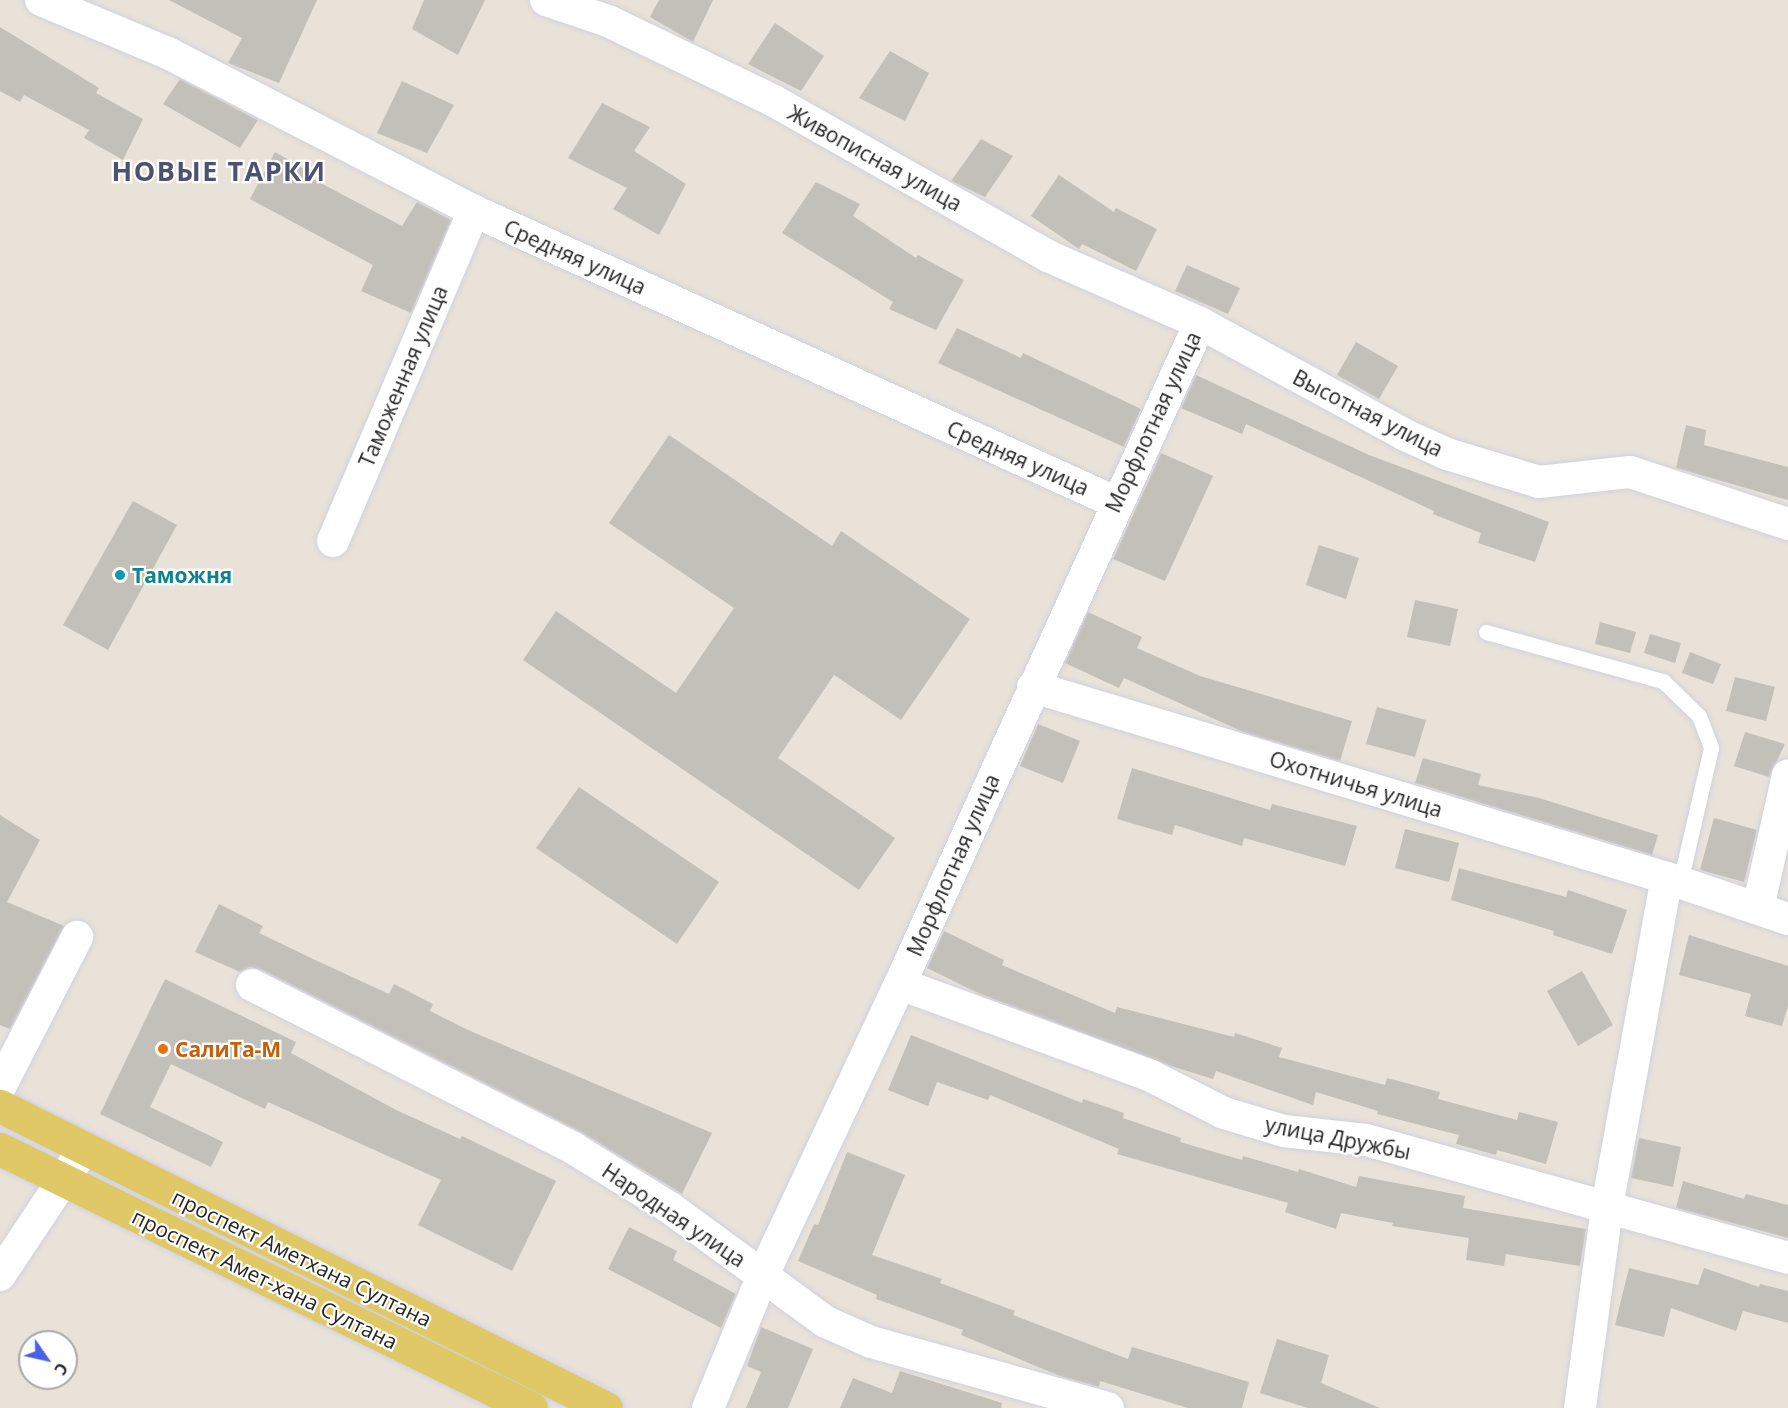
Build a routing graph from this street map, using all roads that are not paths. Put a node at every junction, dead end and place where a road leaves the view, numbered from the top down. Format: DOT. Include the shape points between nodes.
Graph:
graph roads {
  1 [pos="41,0"];
  2 [pos="546,0"];
  3 [pos="474,211"];
  4 [pos="1200,323"];
  5 [pos="1115,502"];
  6 [pos="1788,524"];
  7 [pos="333,542"];
  8 [pos="1486,632"];
  9 [pos="1033,687"];
  10 [pos="1788,775"];
  11 [pos="1673,880"];
  12 [pos="1758,908"];
  13 [pos="1788,918"];
  14 [pos="77,937"];
  15 [pos="900,984"];
  16 [pos="252,985"];
  17 [pos="0,1087"];
  18 [pos="0,1106"];
  19 [pos="0,1149"];
  20 [pos="83,1150"];
  21 [pos="63,1181"];
  22 [pos="1606,1207"];
  23 [pos="1788,1258"];
  24 [pos="3,1265"];
  25 [pos="763,1275"];
  26 [pos="531,1408"];
  27 [pos="606,1408"];
  28 [pos="708,1408"];
  29 [pos="1108,1408"];
  30 [pos="1580,1408"];
  1 -- 3 [label="street, Средняя улица" via="168,53"];
  2 -- 4 [label="street, Живописная улица" via="608,21 774,101 1048,256"];
  3 -- 5 [label="street, Средняя улица"];
  3 -- 7 [label="street, Таможенная улица"];
  4 -- 5 [label="street, Морфлотная улица"];
  4 -- 6 [label="street, Высотная улица" via="1405,435 1448,454 1539,482 1630,472"];
  5 -- 9 [label="street, Морфлотная улица"];
  8 -- 11 [label="lane" via="1663,681 1699,716 1711,747"];
  9 -- 11 [label="street, Охотничья улица"];
  9 -- 15 [label="street, Морфлотная улица"];
  10 -- 12 [label="street"];
  11 -- 12 [label="street, Охотничья улица"];
  11 -- 22 [label="street"];
  12 -- 13 [label="street, Охотничья улица"];
  14 -- 17 [label="street"];
  15 -- 22 [label="street, улица Дружбы" via="1149,1075 1224,1113 1284,1131 1366,1140"];
  15 -- 25 [label="street, Морфлотная улица"];
  16 -- 25 [label="street, Народная улица" via="573,1148 670,1208"];
  18 -- 20 [label="main road, проспект Аметхана Султана"];
  19 -- 21 [label="main road, проспект Амет-хана Султана"];
  20 -- 21 [label="street"];
  20 -- 27 [label="main road, проспект Аметхана Султана"];
  21 -- 24 [label="street"];
  21 -- 26 [label="main road, проспект Амет-хана Султана"];
  22 -- 23 [label="street, улица Дружбы"];
  22 -- 30 [label="street"];
  25 -- 28 [label="street, Морфлотная улица"];
  25 -- 29 [label="street, Народная улица" via="826,1322 871,1342"];
}
